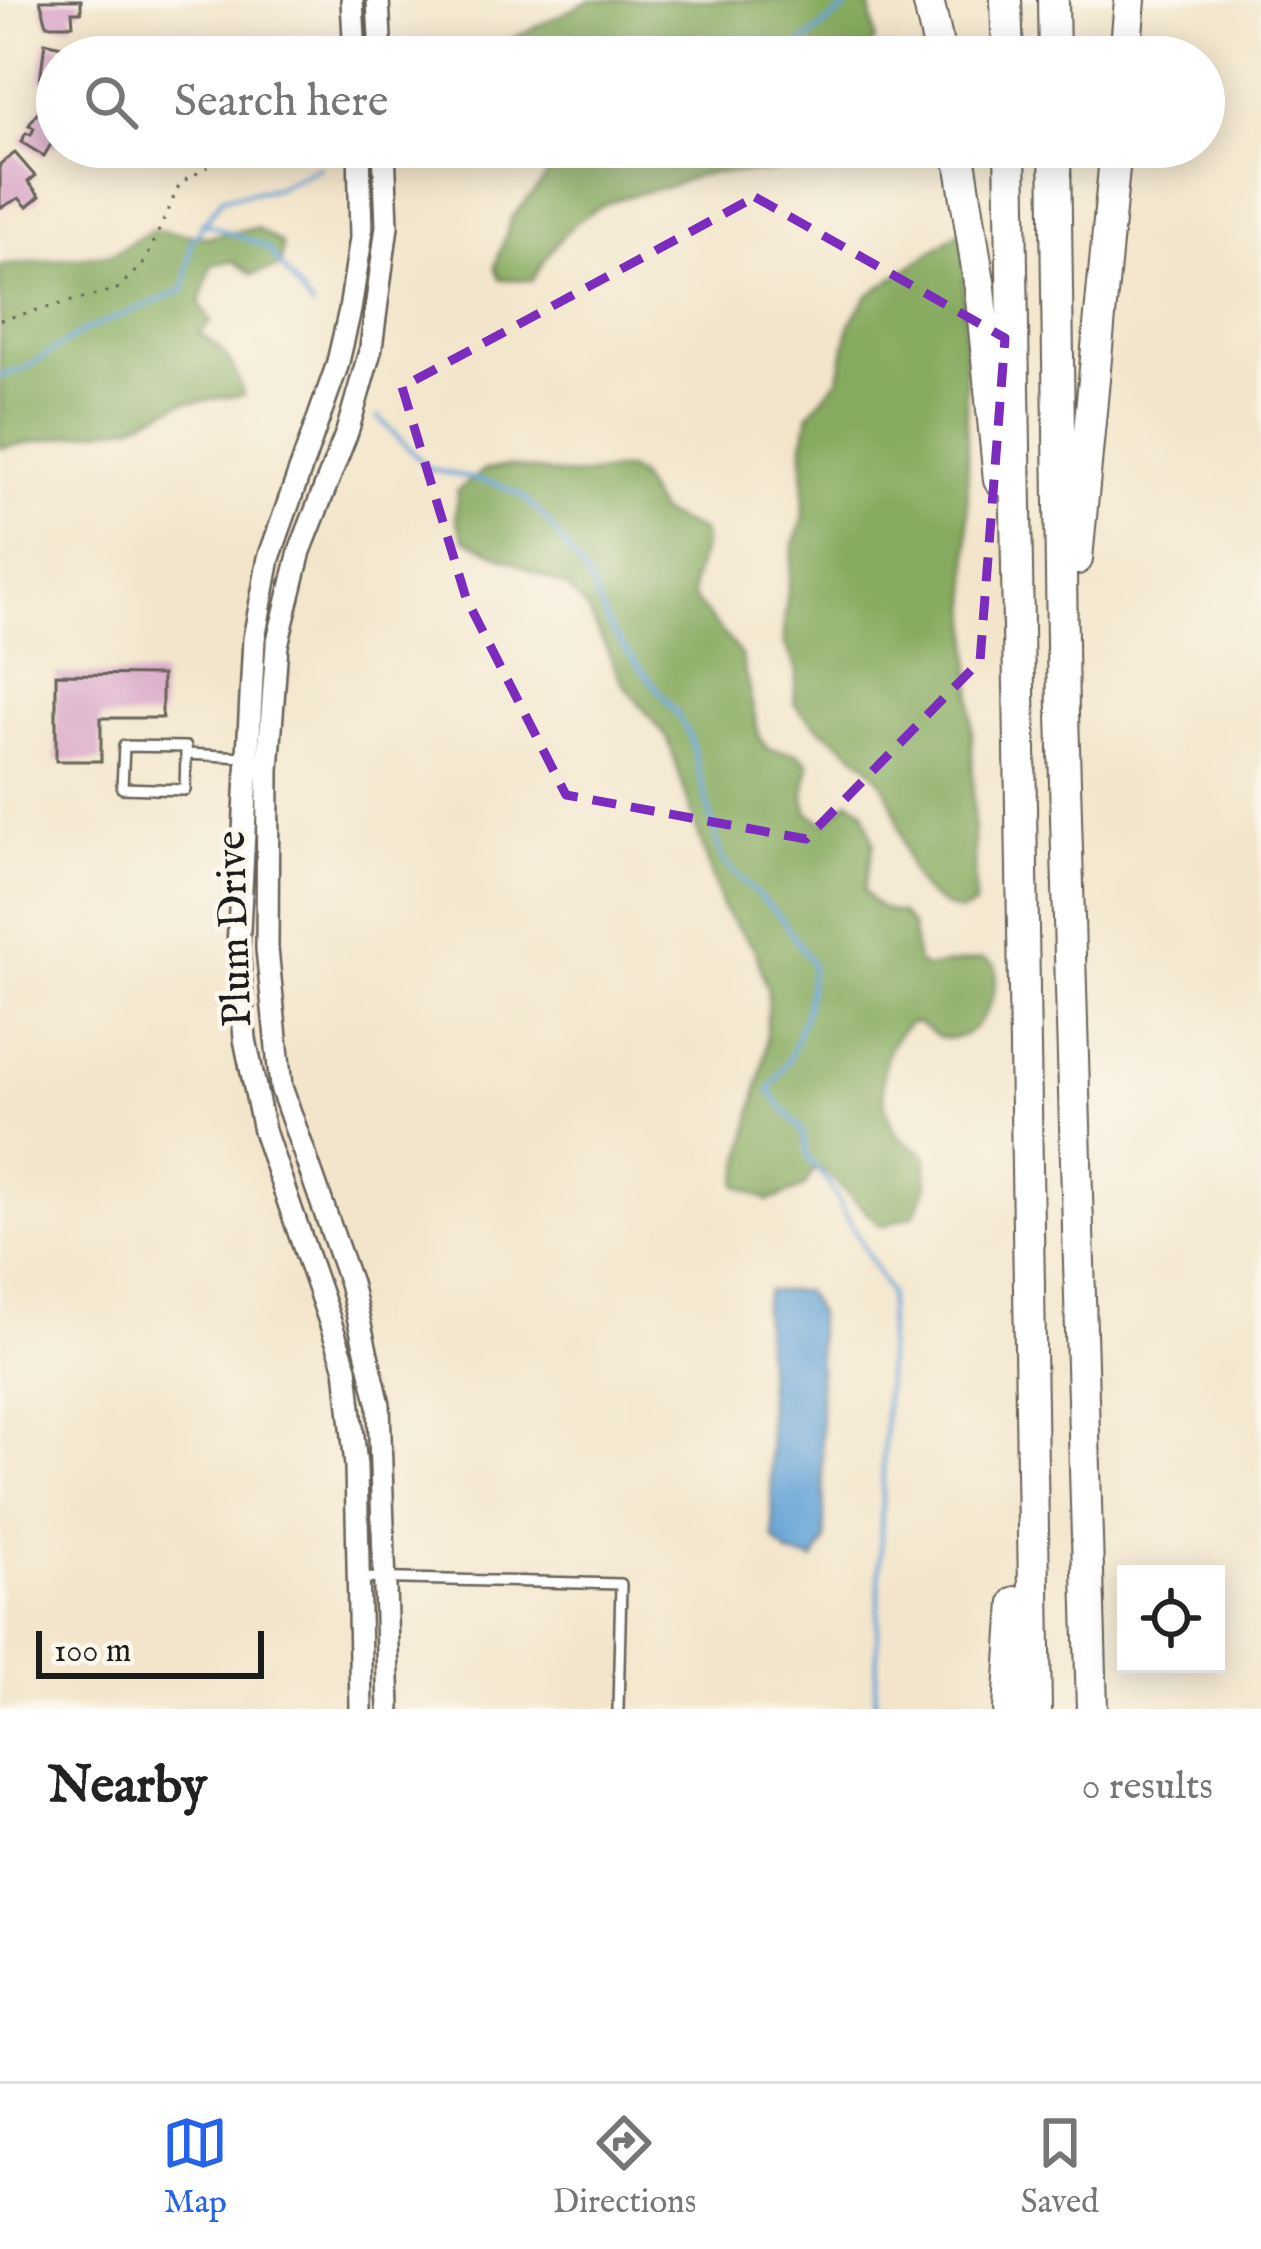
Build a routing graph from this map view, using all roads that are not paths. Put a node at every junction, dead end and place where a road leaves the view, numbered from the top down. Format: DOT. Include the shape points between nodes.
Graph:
graph roads {
  1 [pos="352,0"];
  2 [pos="378,0"];
  3 [pos="928,0"];
  4 [pos="1006,0"];
  5 [pos="1053,0"];
  6 [pos="1130,0"];
  7 [pos="354,36"];
  8 [pos="380,36"];
  9 [pos="936,36"];
  10 [pos="1007,36"];
  11 [pos="1054,36"];
  12 [pos="1127,36"];
  13 [pos="359,168"];
  14 [pos="385,168"];
  15 [pos="961,168"];
  16 [pos="1010,168"];
  17 [pos="1055,168"];
  18 [pos="1114,168"];
  19 [pos="352,297"];
  20 [pos="379,302"];
  21 [pos="1022,714"];
  22 [pos="1063,714"];
  23 [pos="186,754"];
  24 [pos="244,757"];
  25 [pos="269,757"];
  26 [pos="320,1205"];
  27 [pos="293,1216"];
  28 [pos="1030,1399"];
  29 [pos="358,1578"];
  30 [pos="386,1579"];
  31 [pos="361,1709"];
  32 [pos="389,1709"];
  33 [pos="618,1709"];
  34 [pos="1009,1709"];
  35 [pos="1036,1709"];
  36 [pos="1096,1709"];
  1 -- 7 [label="street"];
  2 -- 8 [label="street"];
  3 -- 9 [label="highway"];
  4 -- 10 [label="highway"];
  5 -- 11 [label="highway"];
  6 -- 12 [label="highway"];
  13 -- 19 [label="street, Plum Drive"];
  14 -- 20 [label="street, Plum Drive"];
  15 -- 21 [label="highway"];
  16 -- 21 [label="highway"];
  17 -- 22 [label="highway"];
  18 -- 22 [label="highway"];
  19 -- 20 [label="lane"];
  19 -- 24 [label="street, Plum Drive" via="330,388 269,558"];
  20 -- 25 [label="street, Plum Drive" via="359,396 286,599"];
  21 -- 28 [label="highway"];
  22 -- 36 [label="highway"];
  23 -- 23 [label="lane" via="186,747 124,746 122,788 184,790"];
  23 -- 24 [label="lane"];
  24 -- 25 [label="lane"];
  24 -- 27 [label="street, Plum Drive" via="240,994 264,1131"];
  25 -- 26 [label="street, Plum Drive" via="271,1022 291,1126"];
  26 -- 27 [label="lane"];
  26 -- 30 [label="street, Plum Drive" via="374,1373"];
  27 -- 29 [label="street, Plum Drive" via="346,1368"];
  28 -- 34 [label="highway"];
  28 -- 35 [label="highway"];
  29 -- 30 [label="lane"];
  29 -- 31 [label="street, Plum Drive"];
  30 -- 32 [label="street, Plum Drive"];
  30 -- 33 [label="lane" via="621,1584"];
}
